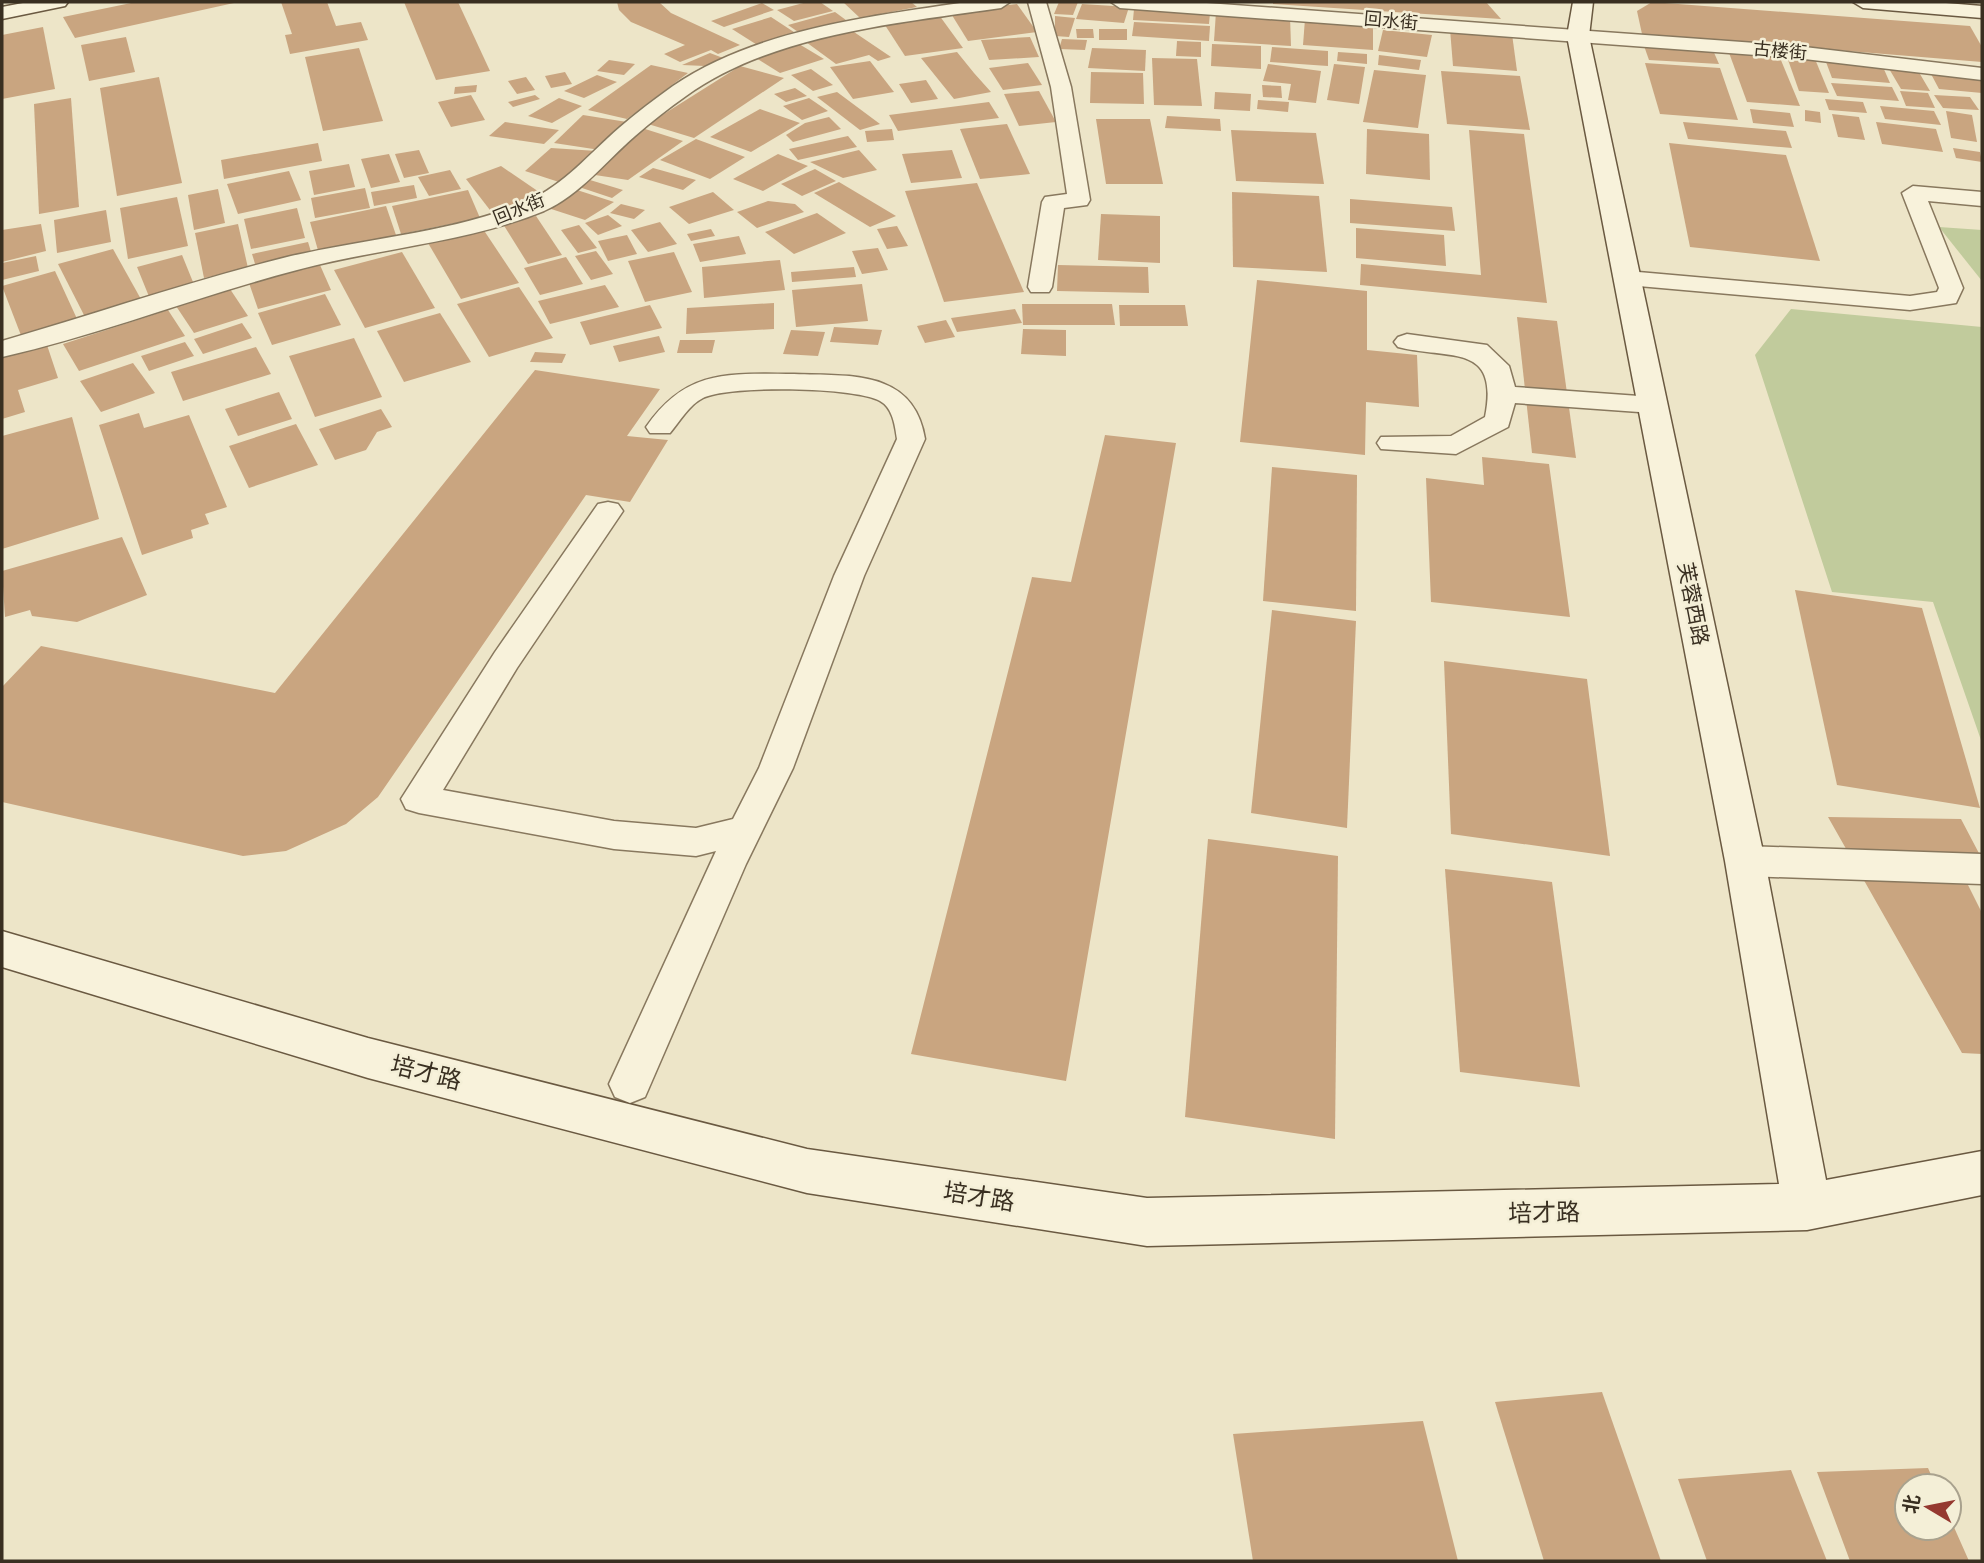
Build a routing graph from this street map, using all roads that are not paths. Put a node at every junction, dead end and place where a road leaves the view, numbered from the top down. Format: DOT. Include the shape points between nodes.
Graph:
graph roads {
  1 [pos="58,2"];
  2 [pos="1001,2"];
  3 [pos="1037,2"];
  4 [pos="1120,2"];
  5 [pos="1583,2"];
  6 [pos="1863,2"];
  7 [pos="1982,12"];
  8 [pos="2,13"];
  9 [pos="1578,36"];
  10 [pos="1982,74"];
  11 [pos="1982,199"];
  12 [pos="1627,278"];
  13 [pos="1040,287"];
  14 [pos="1407,342"];
  15 [pos="2,349"];
  16 [pos="1503,394"];
  17 [pos="1653,405"];
  18 [pos="660,427"];
  19 [pos="1391,443"];
  20 [pos="608,510"];
  21 [pos="745,830"];
  22 [pos="1745,861"];
  23 [pos="1982,869"];
  24 [pos="2,949"];
  25 [pos="630,1084"];
  26 [pos="1982,1173"];
  27 [pos="1807,1208"];
  1 -- 8 [label="street"];
  2 -- 15 [label="lane, 回水街" via="864,23 724,65 681,90 576,180 538,205 484,223 294,262"];
  3 -- 13 [label="lane" via="1061,87 1079,200 1053,202"];
  4 -- 9 [label="lane, 回水街"];
  5 -- 9 [label="street, 芙蓉西路"];
  6 -- 7 [label="street"];
  9 -- 10 [label="lane, 古楼街" via="1796,52"];
  9 -- 12 [label="street, 芙蓉西路"];
  11 -- 12 [label="lane" via="1913,193 1951,288 1947,298 1910,303"];
  12 -- 17 [label="street, 芙蓉西路"];
  14 -- 16 [label="lane" via="1479,351 1496,366"];
  16 -- 17 [label="lane"];
  16 -- 19 [label="lane" via="1498,421 1456,445"];
  17 -- 22 [label="street, 芙蓉西路"];
  18 -- 21 [label="lane" via="695,391 762,380 866,388 891,395 909,418 911,439 849,576 776,768"];
  20 -- 21 [label="lane" via="419,799 614,835 696,842"];
  21 -- 25 [label="lane"];
  22 -- 23 [label="lane"];
  22 -- 27 [label="street, 芙蓉西路"];
  24 -- 27 [label="street, 培才路" via="368,1058 807,1171 1147,1222"];
  26 -- 27 [label="street, 培才路"];
}
